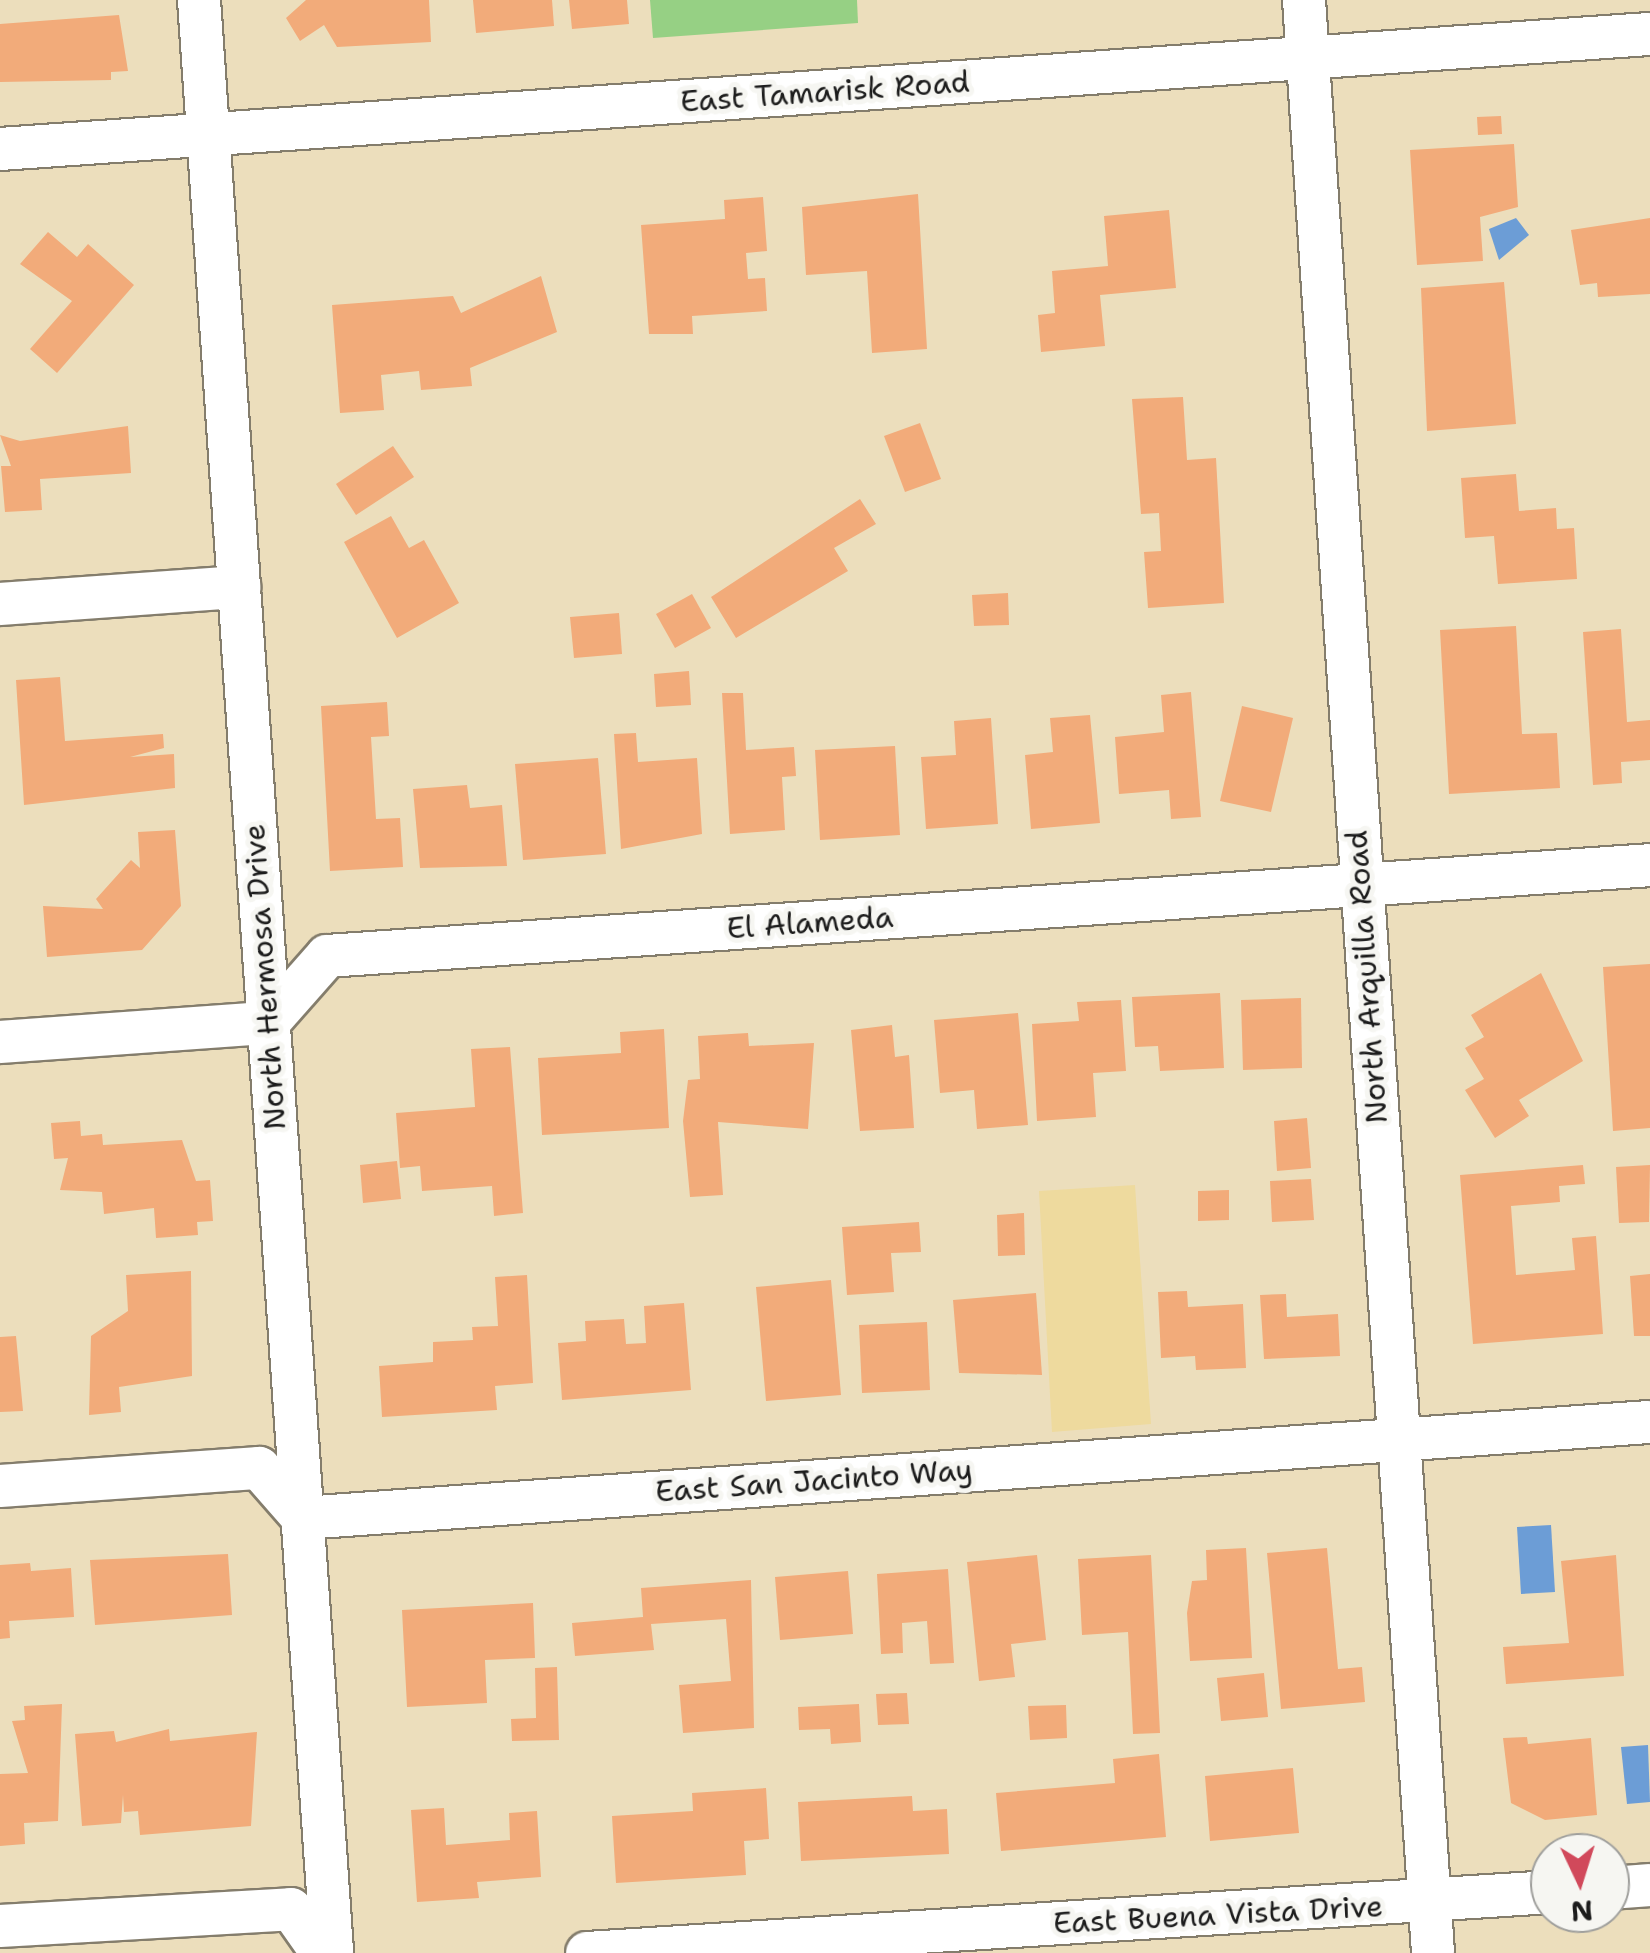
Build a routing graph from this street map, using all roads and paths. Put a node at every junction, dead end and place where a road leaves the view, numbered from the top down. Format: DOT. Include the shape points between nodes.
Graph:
graph roads {
  1 [pos="200,0"];
  2 [pos="1304,0"];
  3 [pos="1650,34"];
  4 [pos="1308,58"];
  5 [pos="209,138"];
  6 [pos="0,149"];
  7 [pos="239,587"];
  8 [pos="0,604"];
  9 [pos="1650,865"];
  10 [pos="1361,885"];
  11 [pos="268,1023"];
  12 [pos="0,1042"];
  13 [pos="1650,1422"];
  14 [pos="1398,1438"];
  15 [pos="0,1486"];
  16 [pos="304,1518"];
  17 [pos="1530,1894"];
  18 [pos="1430,1902"];
  19 [pos="0,1926"];
  20 [pos="322,1953"];
  21 [pos="332,1953"];
  22 [pos="587,1953"];
  23 [pos="1432,1953"];
  1 -- 5 [label="street, North Hermosa Drive"];
  2 -- 4 [label="street, North Arquilla Road"];
  3 -- 4 [label="street, East Tamarisk Road"];
  4 -- 5 [label="street, East Tamarisk Road"];
  4 -- 10 [label="street, North Arquilla Road"];
  5 -- 6 [label="street, East Tamarisk Road"];
  5 -- 7 [label="street, North Hermosa Drive"];
  7 -- 8 [label="street"];
  7 -- 11 [label="street, North Hermosa Drive"];
  9 -- 10 [label="street, El Alameda"];
  10 -- 11 [label="street, El Alameda" via="327,956"];
  10 -- 14 [label="street, North Arquilla Road"];
  11 -- 12 [label="street"];
  11 -- 16 [label="street, North Hermosa Drive"];
  13 -- 14 [label="street, East San Jacinto Way"];
  14 -- 16 [label="street, East San Jacinto Way"];
  14 -- 18 [label="street, North Arquilla Road"];
  15 -- 16 [label="street" via="259,1468"];
  16 -- 21 [label="street, North Hermosa Drive"];
  17 -- 18 [label="street, East Buena Vista Drive"];
  18 -- 22 [label="street, East Buena Vista Drive"];
  18 -- 23 [label="street, North Arquilla Road"];
  19 -- 20 [label="street" via="291,1909"];
}
